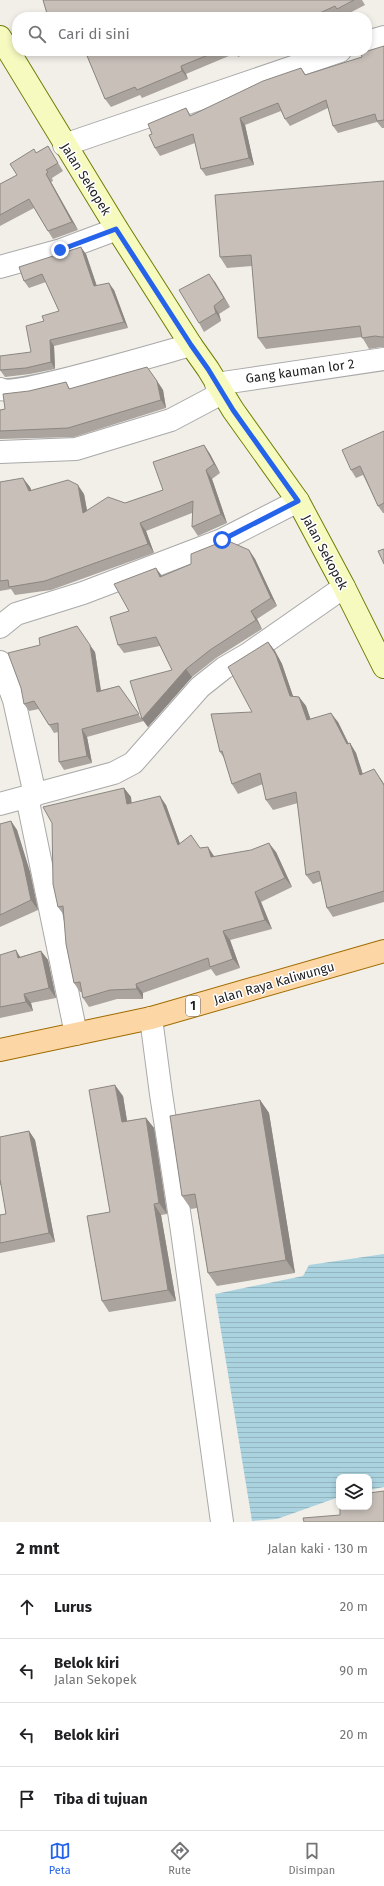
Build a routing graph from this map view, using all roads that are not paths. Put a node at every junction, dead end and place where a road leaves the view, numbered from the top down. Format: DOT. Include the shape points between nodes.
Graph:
graph roads {
  1 [pos="0,37"];
  2 [pos="384,37"];
  3 [pos="372,41"];
  4 [pos="325,56"];
  5 [pos="64,144"];
  6 [pos="116,229"];
  7 [pos="0,267"];
  8 [pos="191,345"];
  9 [pos="384,359"];
  10 [pos="0,389"];
  11 [pos="222,393"];
  12 [pos="0,452"];
  13 [pos="298,501"];
  14 [pos="344,587"];
  15 [pos="0,627"];
  16 [pos="382,653"];
  17 [pos="0,662"];
  18 [pos="31,796"];
  19 [pos="0,804"];
  20 [pos="384,951"];
  21 [pos="151,1018"];
  22 [pos="76,1034"];
  23 [pos="0,1050"];
  24 [pos="222,1522"];
  1 -- 5 [label="street, Jalan Sekopek"];
  2 -- 3 [label="street"];
  4 -- 5 [label="street"];
  5 -- 6 [label="street, Jalan Sekopek"];
  6 -- 7 [label="street" via="60,250"];
  6 -- 8 [label="street, Jalan Sekopek"];
  8 -- 10 [label="street" via="59,381 13,391"];
  8 -- 11 [label="street, Jalan Sekopek"];
  9 -- 11 [label="street, Gang kauman lor 2"];
  11 -- 12 [label="street, Gang kauman lor 2" via="170,420 76,449"];
  11 -- 13 [label="street, Jalan Sekopek"];
  13 -- 14 [label="street, Jalan Sekopek"];
  13 -- 15 [label="street" via="208,546 83,593 16,614"];
  14 -- 16 [label="street, Jalan Sekopek"];
  14 -- 18 [label="street" via="200,687 133,763 114,773"];
  17 -- 18 [label="street" via="14,700"];
  18 -- 19 [label="street"];
  18 -- 22 [label="street"];
  20 -- 21 [label="main road, Jalan Raya Kaliwungu / 1"];
  21 -- 22 [label="main road, Jalan Raya Kaliwungu / 1"];
  21 -- 24 [label="street"];
  22 -- 23 [label="main road, Jalan Raya Kaliwungu / 1"];
}
